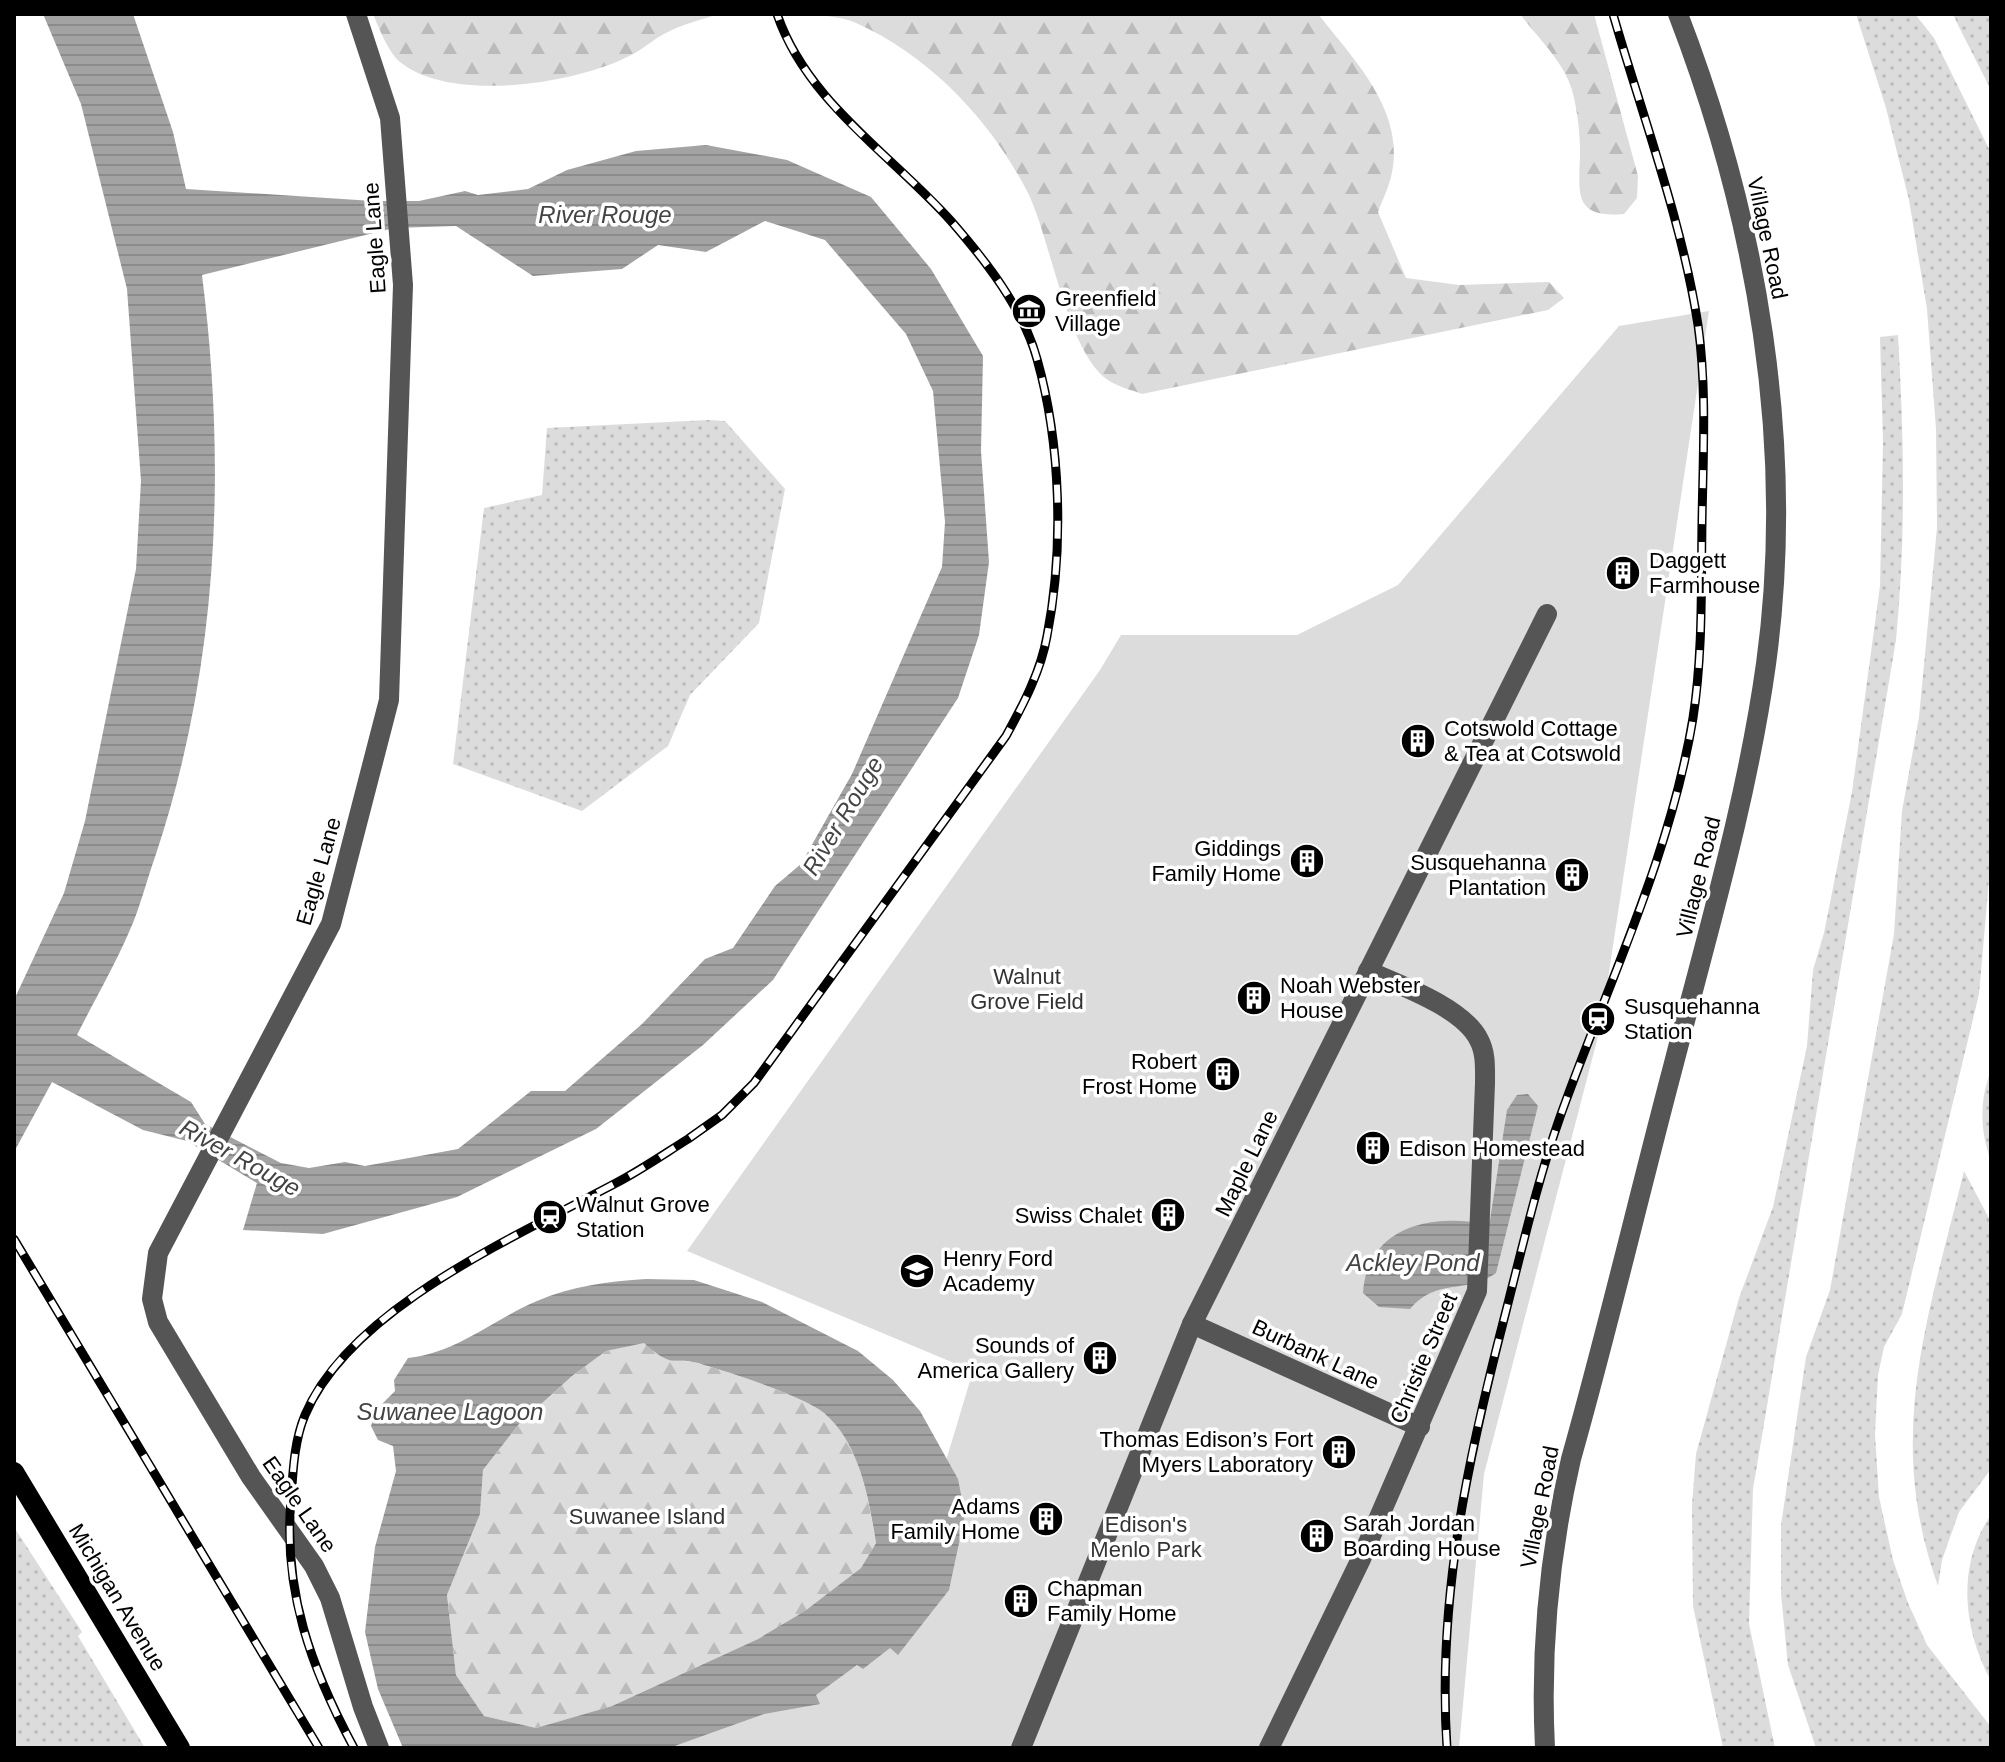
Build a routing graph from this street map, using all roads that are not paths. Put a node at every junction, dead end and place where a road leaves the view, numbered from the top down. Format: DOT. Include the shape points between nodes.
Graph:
graph roads {
  1 [pos="356,14"];
  2 [pos="1678,14"];
  3 [pos="1547,614"];
  4 [pos="1368,971"];
  5 [pos="1192,1324"];
  6 [pos="1420,1427"];
  7 [pos="19,1480"];
  8 [pos="180,1748"];
  9 [pos="379,1748"];
  10 [pos="1021,1748"];
  11 [pos="1269,1748"];
  12 [pos="1545,1748"];
  1 -- 9 [label="street, Eagle Lane" via="390,118 403,285 389,700 331,924 158,1253 152,1299 158,1322 251,1477 314,1566 334,1609"];
  2 -- 12 [label="street, Village Road" via="1724,152 1757,299 1773,434 1771,598 1758,713 1733,838 1556,1528 1545,1617"];
  3 -- 4 [label="street, Maple Lane"];
  4 -- 5 [label="street, Maple Lane"];
  4 -- 6 [label="street, Christie Street" via="1467,1023 1485,1057 1477,1291"];
  5 -- 6 [label="street, Burbank Lane"];
  5 -- 10 [label="street, Maple Lane"];
  6 -- 11 [label="street, Christie Street"];
  7 -- 8 [label="main road, Michigan Avenue"];
}
